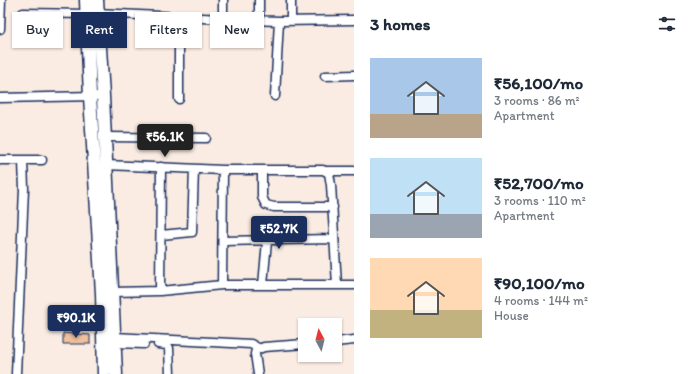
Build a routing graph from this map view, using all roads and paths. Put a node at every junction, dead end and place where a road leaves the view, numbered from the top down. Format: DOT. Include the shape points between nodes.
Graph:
graph roads {
  1 [pos="1,0"];
  2 [pos="86,0"];
  3 [pos="97,0"];
  4 [pos="223,0"];
  5 [pos="259,0"];
  6 [pos="291,0"];
  7 [pos="91,12"];
  8 [pos="91,12"];
  9 [pos="224,12"];
  10 [pos="259,12"];
  11 [pos="264,20"];
  12 [pos="291,20"];
  13 [pos="354,20"];
  14 [pos="278,21"];
  15 [pos="0,29"];
  16 [pos="91,48"];
  17 [pos="96,48"];
  18 [pos="179,48"];
  19 [pos="354,75"];
  20 [pos="326,76"];
  21 [pos="90,96"];
  22 [pos="103,96"];
  23 [pos="275,96"];
  24 [pos="0,98"];
  25 [pos="179,99"];
  26 [pos="105,137"];
  27 [pos="206,138"];
  28 [pos="0,160"];
  29 [pos="23,160"];
  30 [pos="42,160"];
  31 [pos="106,165"];
  32 [pos="161,168"];
  33 [pos="194,169"];
  34 [pos="223,170"];
  35 [pos="262,170"];
  36 [pos="327,171"];
  37 [pos="354,171"];
  38 [pos="332,207"];
  39 [pos="161,235"];
  40 [pos="334,239"];
  41 [pos="223,241"];
  42 [pos="266,241"];
  43 [pos="263,285"];
  44 [pos="337,285"];
  45 [pos="354,285"];
  46 [pos="222,286"];
  47 [pos="160,291"];
  48 [pos="112,292"];
  49 [pos="114,340"];
  50 [pos="354,340"];
  51 [pos="342,341"];
  52 [pos="298,345"];
  53 [pos="258,348"];
  54 [pos="16,374"];
  55 [pos="104,374"];
  56 [pos="116,374"];
  57 [pos="170,374"];
  58 [pos="258,374"];
  1 -- 15 [label="street"];
  2 -- 7 [label="main road"];
  3 -- 8 [label="main road"];
  4 -- 9 [label="street"];
  5 -- 10 [label="street"];
  6 -- 12 [label="street"];
  11 -- 14 [label="street"];
  12 -- 13 [label="street"];
  12 -- 14 [label="street"];
  14 -- 23 [label="street"];
  16 -- 21 [label="main road"];
  17 -- 22 [label="main road"];
  18 -- 25 [label="street"];
  19 -- 20 [label="street"];
  21 -- 22 [label="street"];
  21 -- 24 [label="street"];
  21 -- 55 [label="main road" via="102,293"];
  22 -- 26 [label="main road"];
  26 -- 27 [label="street"];
  26 -- 31 [label="main road"];
  28 -- 29 [label="street"];
  29 -- 30 [label="street"];
  29 -- 54 [label="street"];
  31 -- 32 [label="street"];
  31 -- 48 [label="main road"];
  32 -- 33 [label="street"];
  32 -- 39 [label="street"];
  33 -- 34 [label="street"];
  33 -- 39 [label="street" via="192,232"];
  34 -- 35 [label="street"];
  34 -- 41 [label="street"];
  35 -- 36 [label="street"];
  35 -- 38 [label="street" via="262,197 266,205"];
  36 -- 37 [label="street"];
  36 -- 38 [label="street" via="330,175"];
  38 -- 40 [label="street"];
  39 -- 47 [label="street"];
  40 -- 42 [label="street"];
  40 -- 44 [label="street"];
  41 -- 42 [label="street"];
  41 -- 46 [label="street"];
  42 -- 43 [label="street"];
  43 -- 44 [label="street"];
  43 -- 46 [label="street"];
  44 -- 45 [label="street"];
  46 -- 47 [label="street"];
  47 -- 48 [label="street"];
  48 -- 49 [label="main road"];
  49 -- 53 [label="street" via="251,344"];
  49 -- 56 [label="main road"];
  49 -- 57 [label="street" via="167,345"];
  50 -- 51 [label="street"];
  52 -- 53 [label="street"];
  53 -- 58 [label="street" via="255,351"];
}
